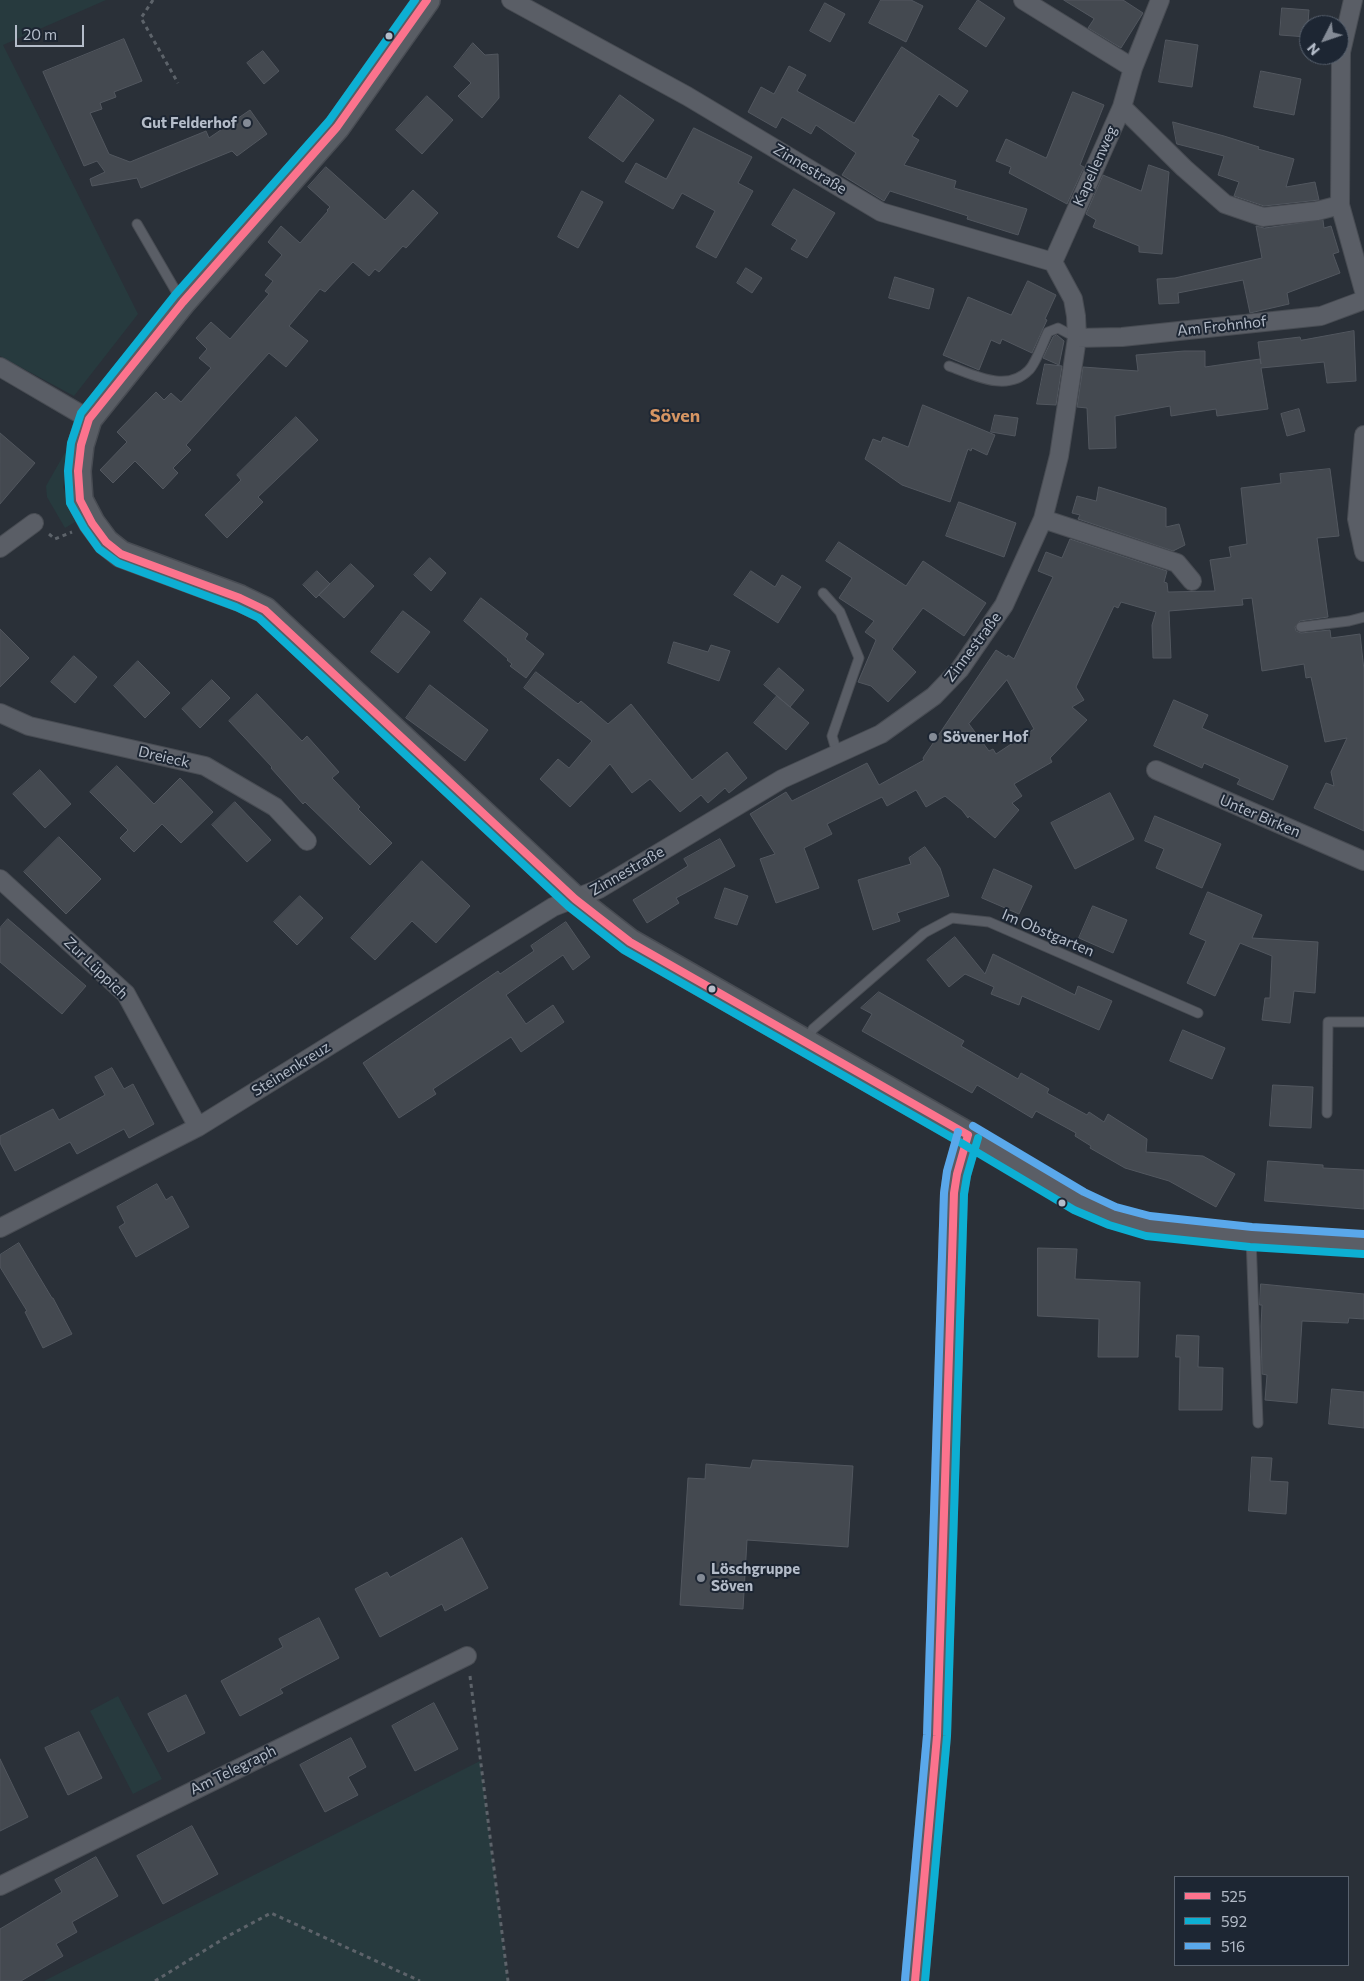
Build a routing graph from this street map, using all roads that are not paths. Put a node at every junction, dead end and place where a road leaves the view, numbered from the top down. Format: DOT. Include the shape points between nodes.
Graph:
graph roads {
  1 [pos="427,0"];
  2 [pos="511,0"];
  3 [pos="1023,0"];
  4 [pos="1160,0"];
  5 [pos="1354,0"];
  6 [pos="1133,68"];
  7 [pos="1122,107"];
  8 [pos="1340,206"];
  9 [pos="137,224"];
  10 [pos="1053,262"];
  11 [pos="1364,290"];
  12 [pos="1364,300"];
  13 [pos="183,302"];
  14 [pos="1077,338"];
  15 [pos="949,366"];
  16 [pos="0,367"];
  17 [pos="89,419"];
  18 [pos="1364,435"];
  19 [pos="1043,519"];
  20 [pos="34,523"];
  21 [pos="0,548"];
  22 [pos="1364,552"];
  23 [pos="1192,581"];
  24 [pos="822,593"];
  25 [pos="1364,617"];
  26 [pos="1301,627"];
  27 [pos="0,713"];
  28 [pos="837,753"];
  29 [pos="1156,770"];
  30 [pos="307,841"];
  31 [pos="1364,861"];
  32 [pos="0,879"];
  33 [pos="575,899"];
  34 [pos="1198,1013"];
  35 [pos="1364,1022"];
  36 [pos="805,1042"];
  37 [pos="1327,1113"];
  38 [pos="198,1127"];
  39 [pos="968,1135"];
  40 [pos="0,1228"];
  41 [pos="1251,1237"];
  42 [pos="1364,1244"];
  43 [pos="1258,1423"];
  44 [pos="467,1656"];
  45 [pos="0,1886"];
  46 [pos="915,1981"];
  1 -- 13 [label="main road" via="337,127"];
  2 -- 10 [label="street, Zinnestraße" via="687,96 881,212"];
  3 -- 6 [label="street"];
  4 -- 6 [label="street, Kapellenweg"];
  5 -- 8 [label="street" via="1341,52"];
  6 -- 7 [label="street, Kapellenweg"];
  7 -- 8 [label="street" via="1225,204 1263,217"];
  7 -- 10 [label="street, Kapellenweg"];
  8 -- 11 [label="street"];
  9 -- 13 [label="lane"];
  10 -- 14 [label="street, Zinnestraße" via="1073,299"];
  12 -- 14 [label="street, Am Frohnhof" via="1321,316 1122,337"];
  13 -- 17 [label="main road"];
  14 -- 15 [label="lane" via="1058,328 1048,332 1030,370 1016,379 1000,382"];
  14 -- 19 [label="street, Zinnestraße" via="1059,456"];
  16 -- 17 [label="street"];
  17 -- 33 [label="main road" via="78,471 80,500 106,542 121,554 265,610"];
  18 -- 22 [label="street" via="1357,519"];
  19 -- 23 [label="street" via="1177,563"];
  19 -- 28 [label="street, Zinnestraße" via="1004,605 960,669 934,696 881,734"];
  20 -- 21 [label="street"];
  24 -- 28 [label="lane" via="840,612 859,658 832,736"];
  25 -- 26 [label="lane"];
  27 -- 30 [label="street, Dreieck" via="29,726 205,766 275,807"];
  28 -- 33 [label="street, Zinnestraße" via="782,779 599,890"];
  29 -- 31 [label="street, Unter Birken"];
  32 -- 38 [label="street, Zur Lüppich" via="126,994"];
  33 -- 36 [label="main road" via="630,942"];
  33 -- 38 [label="street, Steinenkreuz" via="553,907"];
  34 -- 36 [label="lane, Im Obstgarten" via="989,922 952,918 924,934 813,1029"];
  35 -- 37 [label="lane" via="1328,1022"];
  36 -- 39 [label="main road"];
  38 -- 40 [label="street, Steinenkreuz"];
  39 -- 41 [label="street" via="1079,1202 1113,1216 1148,1226"];
  39 -- 46 [label="main road" via="954,1193 937,1736"];
  41 -- 42 [label="street"];
  41 -- 43 [label="lane"];
  44 -- 45 [label="street, Am Telegraph"];
}
